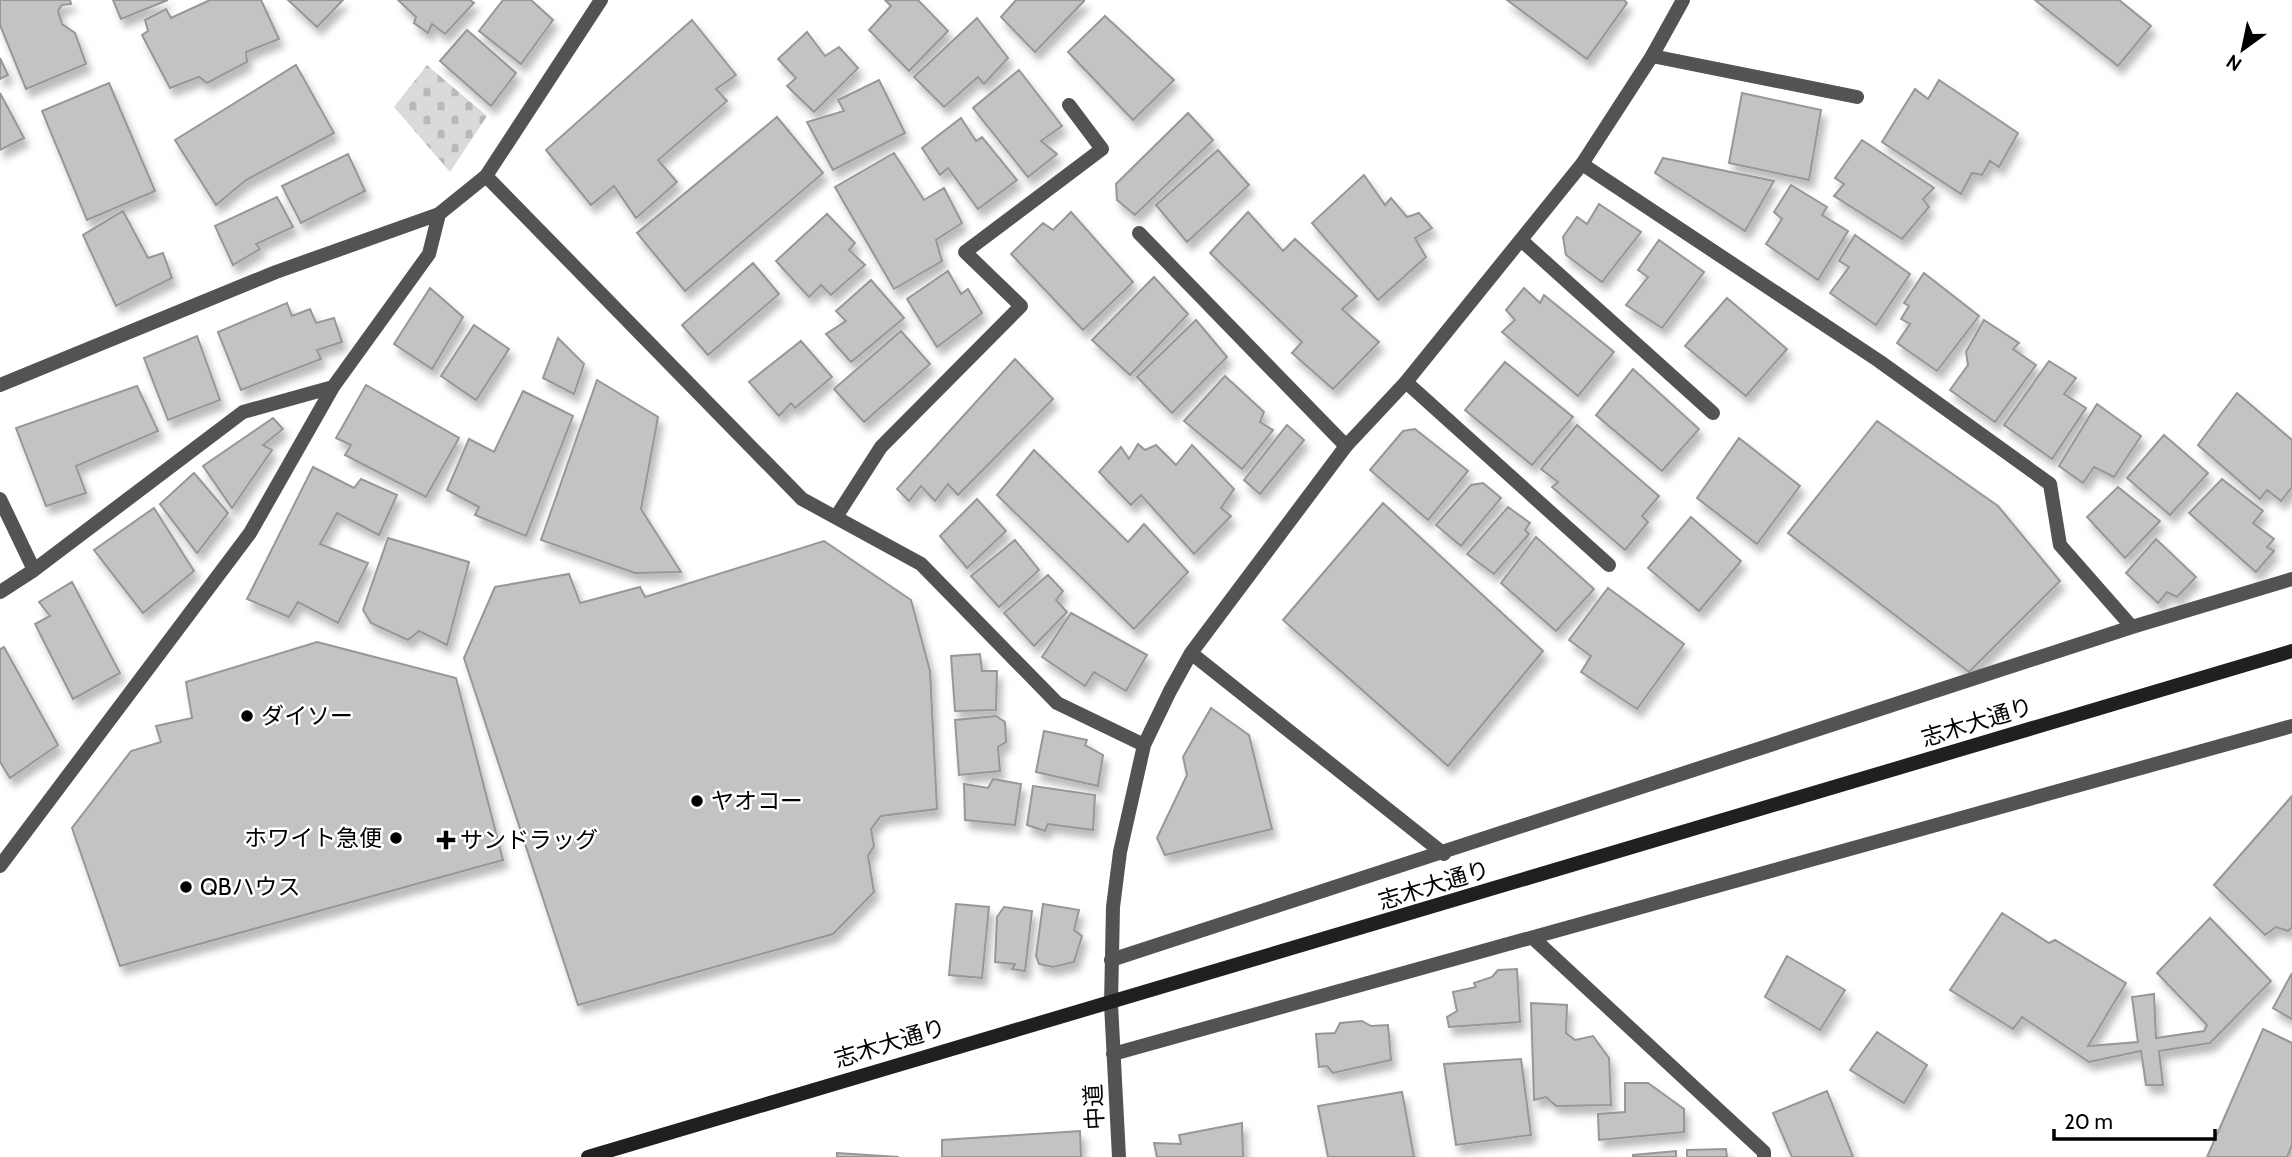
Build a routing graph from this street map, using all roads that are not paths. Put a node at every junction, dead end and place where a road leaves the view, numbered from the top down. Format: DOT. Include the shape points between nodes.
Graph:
graph roads {
  1 [pos="601,0"];
  2 [pos="1678,2"];
  3 [pos="1652,56"];
  4 [pos="1857,97"];
  5 [pos="1069,105"];
  6 [pos="1582,164"];
  7 [pos="485,176"];
  8 [pos="439,214"];
  9 [pos="1139,233"];
  10 [pos="1521,240"];
  11 [pos="1406,382"];
  12 [pos="0,385"];
  13 [pos="333,387"];
  14 [pos="1713,413"];
  15 [pos="1346,446"];
  16 [pos="0,499"];
  17 [pos="836,517"];
  18 [pos="1609,565"];
  19 [pos="34,570"];
  20 [pos="2292,579"];
  21 [pos="0,592"];
  22 [pos="2132,627"];
  23 [pos="2292,651"];
  24 [pos="1191,653"];
  25 [pos="2292,726"];
  26 [pos="1144,745"];
  27 [pos="1444,854"];
  28 [pos="0,866"];
  29 [pos="1533,938"];
  30 [pos="1111,960"];
  31 [pos="1111,1004"];
  32 [pos="1114,1054"];
  33 [pos="588,1157"];
  34 [pos="1119,1157"];
  35 [pos="1764,1157"];
  1 -- 7 [label="street"];
  2 -- 3 [label="street, 中道"];
  3 -- 4 [label="street"];
  3 -- 6 [label="street, 中道"];
  5 -- 17 [label="street" via="1102,149 965,252 1021,306 881,447"];
  6 -- 10 [label="street, 中道"];
  6 -- 22 [label="street" via="1879,361 2049,484 2060,545"];
  7 -- 8 [label="street"];
  7 -- 17 [label="street" via="802,499"];
  8 -- 12 [label="street" via="276,272"];
  8 -- 13 [label="street" via="429,254"];
  9 -- 15 [label="street"];
  10 -- 11 [label="street, 中道"];
  10 -- 14 [label="street"];
  11 -- 15 [label="street, 中道"];
  11 -- 18 [label="street"];
  13 -- 19 [label="street" via="243,412"];
  13 -- 28 [label="street" via="250,533"];
  15 -- 24 [label="street, 中道"];
  16 -- 19 [label="street"];
  17 -- 26 [label="street" via="921,564 1057,703"];
  19 -- 21 [label="street"];
  20 -- 22 [label="street"];
  22 -- 27 [label="street"];
  23 -- 31 [label="main road, 志木大通り"];
  24 -- 26 [label="street, 中道"];
  24 -- 27 [label="street"];
  25 -- 29 [label="street"];
  26 -- 30 [label="street, 中道" via="1120,852"];
  27 -- 30 [label="street"];
  29 -- 32 [label="street"];
  29 -- 35 [label="street" via="1764,1152"];
  30 -- 31 [label="street, 中道"];
  31 -- 32 [label="street, 中道"];
  31 -- 33 [label="main road, 志木大通り"];
  32 -- 34 [label="street, 中道"];
}
